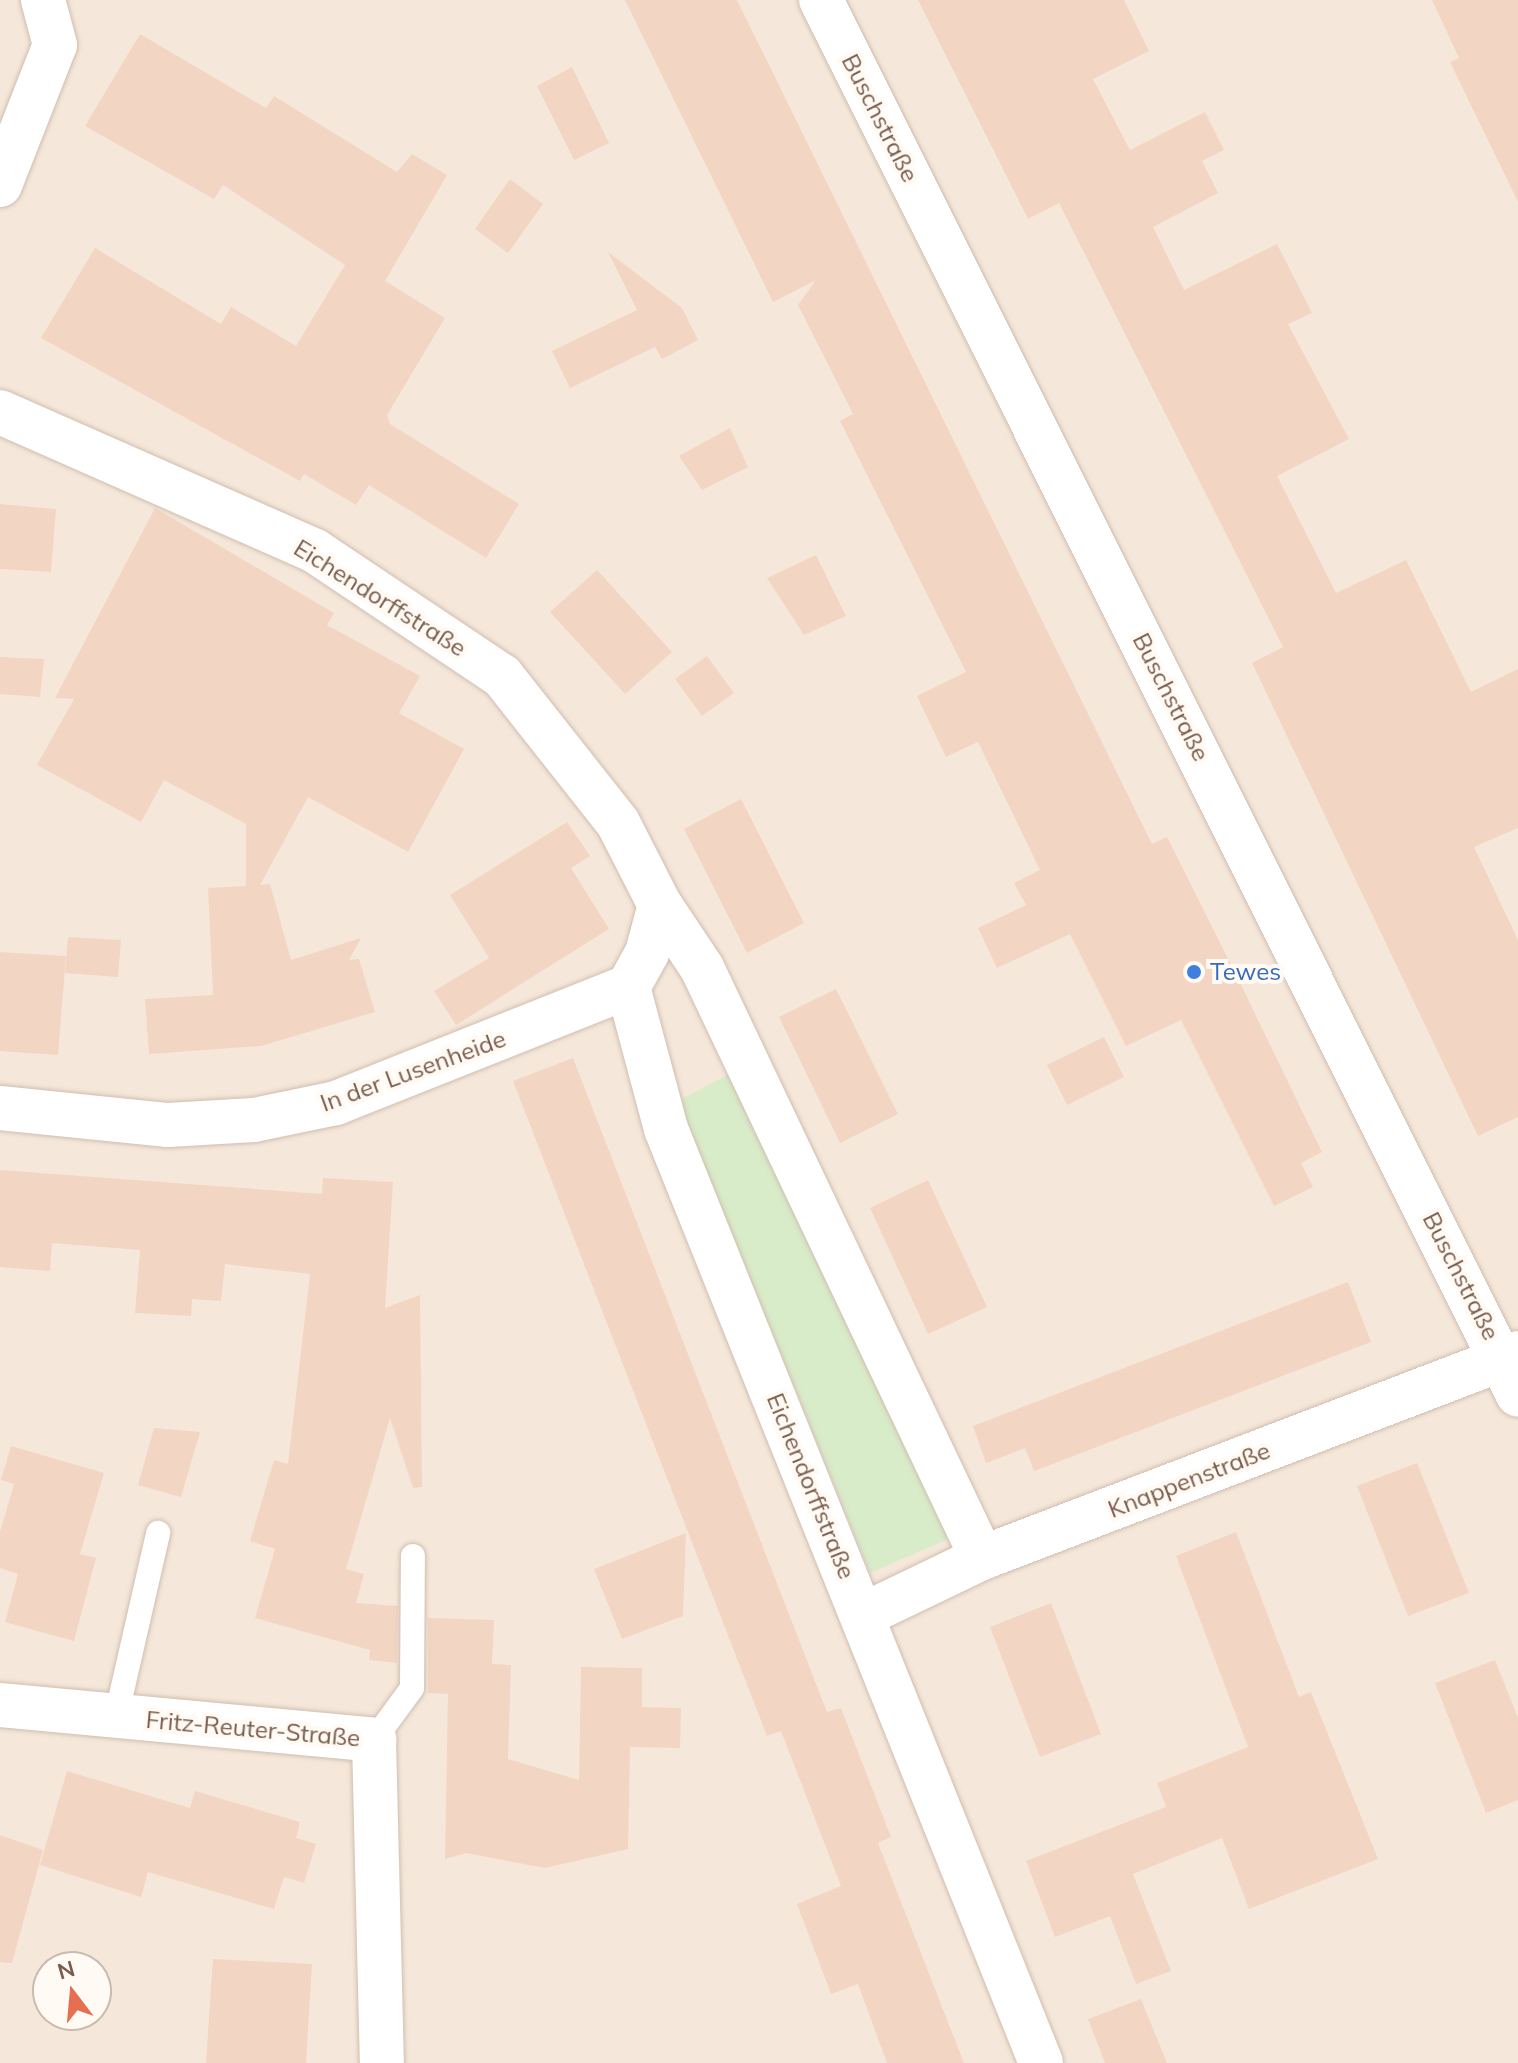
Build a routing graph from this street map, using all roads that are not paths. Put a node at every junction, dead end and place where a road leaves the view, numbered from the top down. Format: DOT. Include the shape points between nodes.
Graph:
graph roads {
  1 [pos="43,0"];
  2 [pos="821,0"];
  3 [pos="0,185"];
  4 [pos="0,412"];
  5 [pos="660,905"];
  6 [pos="628,987"];
  7 [pos="0,1108"];
  8 [pos="1513,1369"];
  9 [pos="158,1533"];
  10 [pos="413,1556"];
  11 [pos="982,1558"];
  12 [pos="863,1615"];
  13 [pos="0,1705"];
  14 [pos="116,1717"];
  15 [pos="374,1740"];
  16 [pos="382,2063"];
  17 [pos="1041,2063"];
  1 -- 3 [label="street" via="55,45"];
  2 -- 8 [label="street, Buschstraße"];
  4 -- 5 [label="street, Eichendorffstraße" via="315,551 502,676 618,823"];
  5 -- 6 [label="street" via="647,953"];
  5 -- 11 [label="street, Eichendorffstraße" via="702,968"];
  6 -- 7 [label="street, In der Lusenheide" via="336,1103 254,1120 168,1125"];
  6 -- 12 [label="street, Eichendorffstraße" via="666,1129"];
  8 -- 11 [label="street, Knappenstraße"];
  9 -- 14 [label="lane"];
  10 -- 15 [label="lane" via="412,1688"];
  11 -- 12 [label="street, Knappenstraße"];
  12 -- 17 [label="street, Eichendorffstraße"];
  13 -- 14 [label="street, Fritz-Reuter-Straße"];
  14 -- 15 [label="street, Fritz-Reuter-Straße"];
  15 -- 16 [label="street, Fritz-Reuter-Straße"];
}
